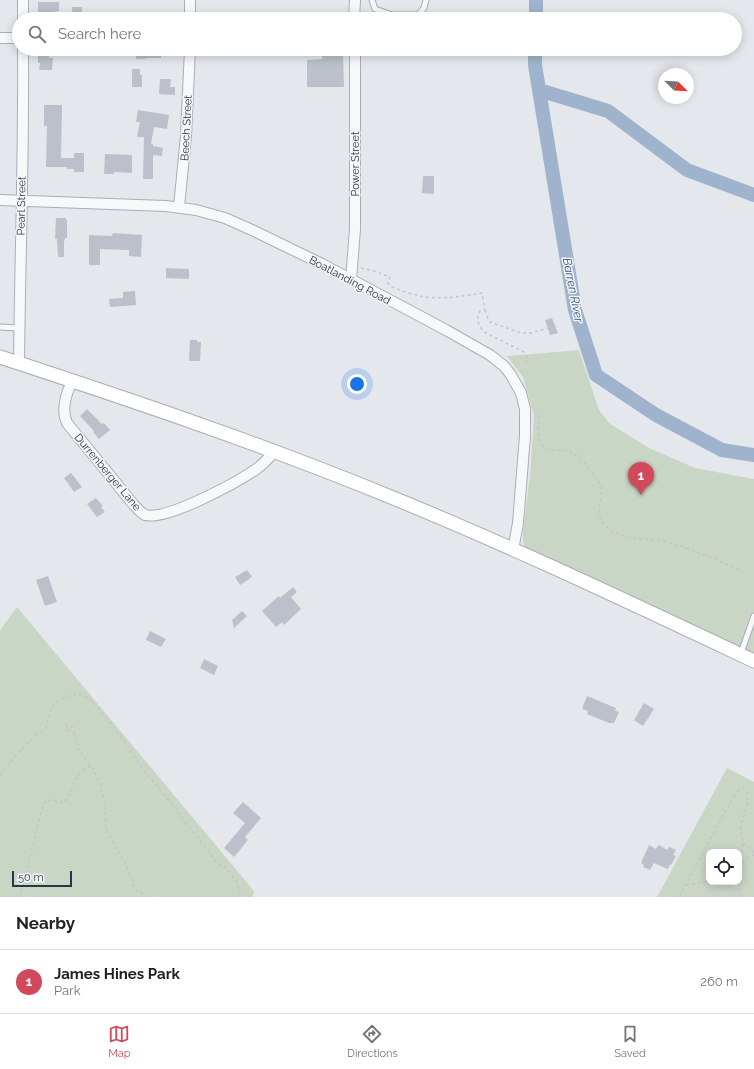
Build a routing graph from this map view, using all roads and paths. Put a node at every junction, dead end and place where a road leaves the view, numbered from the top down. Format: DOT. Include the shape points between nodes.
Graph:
graph roads {
  1 [pos="23,0"];
  2 [pos="190,0"];
  3 [pos="355,0"];
  4 [pos="372,0"];
  5 [pos="426,0"];
  6 [pos="23,12"];
  7 [pos="190,12"];
  8 [pos="354,12"];
  9 [pos="384,12"];
  10 [pos="421,12"];
  11 [pos="0,38"];
  12 [pos="12,38"];
  13 [pos="23,56"];
  14 [pos="190,56"];
  15 [pos="355,56"];
  16 [pos="0,200"];
  17 [pos="21,200"];
  18 [pos="179,207"];
  19 [pos="361,268"];
  20 [pos="351,280"];
  21 [pos="485,310"];
  22 [pos="0,327"];
  23 [pos="19,328"];
  24 [pos="548,328"];
  25 [pos="0,357"];
  26 [pos="19,363"];
  27 [pos="526,363"];
  28 [pos="73,381"];
  29 [pos="539,415"];
  30 [pos="275,451"];
  31 [pos="513,550"];
  32 [pos="738,569"];
  33 [pos="754,616"];
  34 [pos="740,654"];
  35 [pos="754,660"];
  36 [pos="75,736"];
  37 [pos="91,766"];
  38 [pos="0,776"];
  39 [pos="751,792"];
  40 [pos="750,806"];
  41 [pos="743,843"];
  42 [pos="742,849"];
  43 [pos="754,852"];
  44 [pos="754,856"];
  45 [pos="742,862"];
  46 [pos="706,882"];
  47 [pos="686,885"];
  48 [pos="738,885"];
  49 [pos="20,897"];
  50 [pos="148,897"];
  51 [pos="241,897"];
  52 [pos="679,897"];
  53 [pos="740,897"];
  1 -- 6 [label="street"];
  2 -- 7 [label="street"];
  3 -- 8 [label="street"];
  4 -- 9 [label="lane" via="375,9"];
  5 -- 10 [label="lane"];
  11 -- 12 [label="street"];
  13 -- 17 [label="street, Pearl Street" via="24,138"];
  14 -- 18 [label="street, Beech Street"];
  15 -- 20 [label="street, Power Street" via="355,228"];
  16 -- 17 [label="street, Boatlanding Road"];
  17 -- 18 [label="street, Boatlanding Road"];
  17 -- 23 [label="street, Pearl Street"];
  18 -- 20 [label="street, Boatlanding Road" via="210,213 238,223"];
  19 -- 21 [label="path" via="390,277 390,286 415,295 435,299 482,293"];
  20 -- 31 [label="street, Boatlanding Road" via="490,355 504,366 516,382 525,410 526,426 518,523"];
  21 -- 24 [label="path" via="490,322 521,333 531,334"];
  21 -- 27 [label="path" via="480,311 477,317 479,326 484,332 524,352"];
  22 -- 23 [label="lane"];
  23 -- 26 [label="street, Pearl Street"];
  25 -- 26 [label="main road"];
  26 -- 28 [label="main road"];
  28 -- 30 [label="main road"];
  28 -- 30 [label="street, Durrenberger Lane" via="67,390 65,403 64,415 67,423 134,505 146,515 178,509 207,497 256,469"];
  29 -- 32 [label="path" via="539,440 542,445 548,450 572,453 601,485 599,514 609,530 630,538 672,543"];
  30 -- 31 [label="main road"];
  31 -- 34 [label="main road"];
  33 -- 34 [label="lane"];
  34 -- 35 [label="main road"];
  36 -- 36 [label="path" via="74,728 67,725 67,729"];
  36 -- 37 [label="path" via="77,748"];
  37 -- 49 [label="path" via="79,774 69,798 64,803 46,801"];
  37 -- 50 [label="path" via="100,785 105,807 106,830 126,864 135,889"];
  38 -- 51 [label="path" via="35,735 44,730 51,707 55,703 68,696 79,694 87,697 122,738 141,767 217,863 225,867 237,882"];
  39 -- 47 [label="path" via="743,788 732,799"];
  40 -- 41 [label="path" via="741,824"];
  41 -- 42 [label="path"];
  41 -- 43 [label="path"];
  44 -- 45 [label="path" via="746,858"];
  46 -- 47 [label="path"];
  47 -- 52 [label="path"];
  48 -- 53 [label="path"];
}
